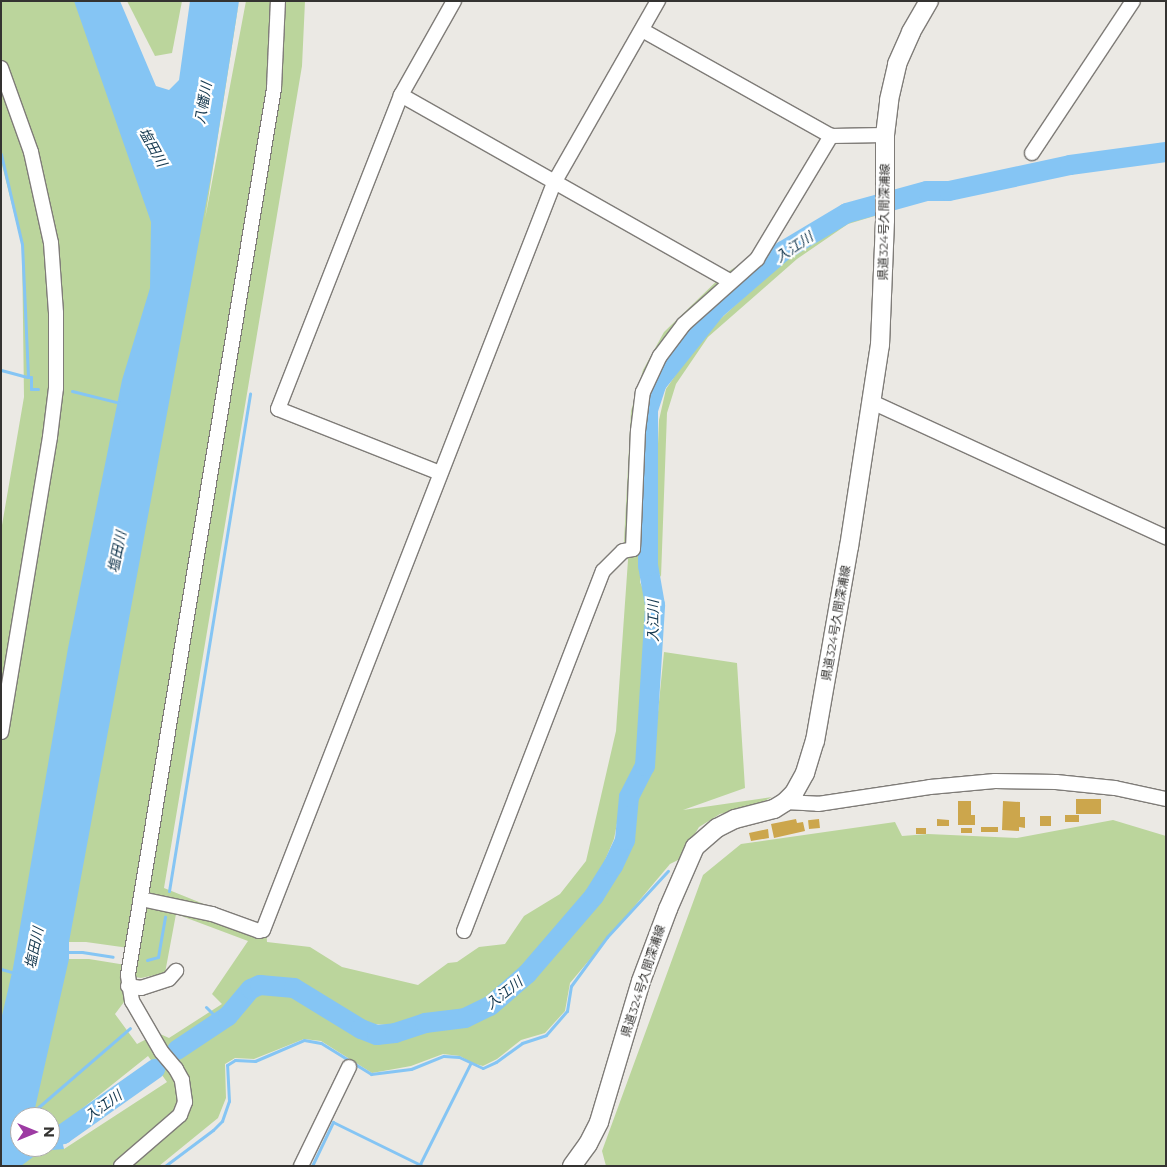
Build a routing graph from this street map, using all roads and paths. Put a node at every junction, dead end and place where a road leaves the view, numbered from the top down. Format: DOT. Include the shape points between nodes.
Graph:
graph roads {
  1 [pos="278,1"];
  2 [pos="454,1"];
  3 [pos="658,1"];
  4 [pos="929,1"];
  5 [pos="1133,1"];
  6 [pos="642,30"];
  7 [pos="1,68"];
  8 [pos="401,95"];
  9 [pos="885,135"];
  10 [pos="831,136"];
  11 [pos="1032,153"];
  12 [pos="554,183"];
  13 [pos="730,281"];
  14 [pos="872,402"];
  15 [pos="440,473"];
  16 [pos="1166,537"];
  17 [pos="1,732"];
  18 [pos="1166,799"];
  19 [pos="785,802"];
  20 [pos="141,899"];
  21 [pos="464,930"];
  22 [pos="176,971"];
  23 [pos="128,986"];
  24 [pos="348,1067"];
  25 [pos="121,1166"];
  26 [pos="302,1166"];
  27 [pos="572,1166"];
  1 -- 20 [label="street" via="274,88"];
  2 -- 8 [label="street"];
  3 -- 6 [label="street"];
  4 -- 9 [label="main road, 県道324号久間深浦線" via="897,64 888,100"];
  5 -- 11 [label="street"];
  6 -- 10 [label="street"];
  6 -- 12 [label="street"];
  7 -- 17 [label="street" via="31,152 51,243 56,388"];
  8 -- 12 [label="street"];
  8 -- 15 [label="street" via="278,409"];
  9 -- 10 [label="street"];
  9 -- 14 [label="main road, 県道324号久間深浦線" via="880,345"];
  10 -- 13 [label="street" via="757,259"];
  12 -- 13 [label="street"];
  12 -- 15 [label="street"];
  13 -- 21 [label="street" via="684,324 660,356 643,392 638,431 633,549 623,551 604,571"];
  14 -- 16 [label="street"];
  14 -- 19 [label="main road, 県道324号久間深浦線" via="815,741 805,773"];
  15 -- 20 [label="street" via="263,930 260,932 212,914"];
  18 -- 19 [label="street" via="1115,788 1056,782 995,781 818,804"];
  19 -- 27 [label="main road, 県道324号久間深浦線" via="774,809 735,819 695,847 641,981 599,1122"];
  20 -- 23 [label="street"];
  22 -- 23 [label="street" via="169,979 141,988"];
  23 -- 25 [label="street" via="132,1001 182,1080 185,1102 180,1115"];
  24 -- 26 [label="street"];
}
